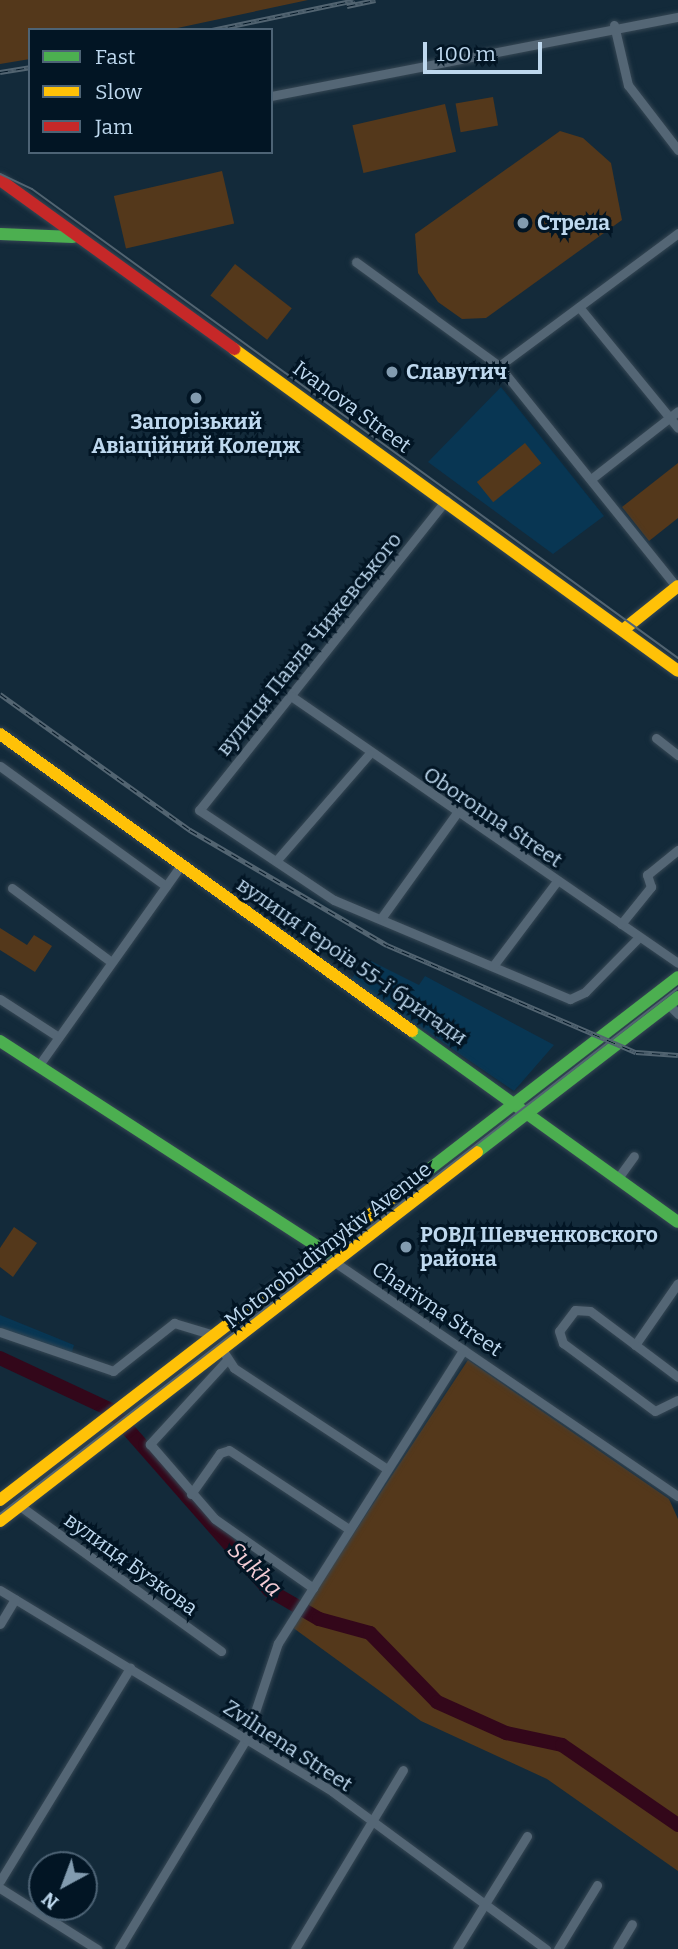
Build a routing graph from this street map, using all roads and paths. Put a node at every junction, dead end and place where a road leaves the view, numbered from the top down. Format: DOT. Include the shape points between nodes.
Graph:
graph roads {
  1 [pos="678,18"];
  2 [pos="614,26"];
  3 [pos="273,96"];
  4 [pos="678,150"];
  5 [pos="0,180"];
  6 [pos="0,189"];
  7 [pos="678,233"];
  8 [pos="0,234"];
  9 [pos="80,237"];
  10 [pos="356,262"];
  11 [pos="579,307"];
  12 [pos="499,366"];
  13 [pos="674,414"];
  14 [pos="678,428"];
  15 [pos="591,479"];
  16 [pos="444,503"];
  17 [pos="678,586"];
  18 [pos="623,630"];
  19 [pos="678,671"];
  20 [pos="678,679"];
  21 [pos="291,696"];
  22 [pos="0,734"];
  23 [pos="656,738"];
  24 [pos="369,754"];
  25 [pos="678,755"];
  26 [pos="0,766"];
  27 [pos="201,803"];
  28 [pos="456,814"];
  29 [pos="678,850"];
  30 [pos="276,861"];
  31 [pos="182,864"];
  32 [pos="557,881"];
  33 [pos="166,886"];
  34 [pos="12,888"];
  35 [pos="382,917"];
  36 [pos="621,924"];
  37 [pos="639,937"];
  38 [pos="110,961"];
  39 [pos="678,963"];
  40 [pos="493,966"];
  41 [pos="678,977"];
  42 [pos="0,999"];
  43 [pos="675,1005"];
  44 [pos="57,1036"];
  45 [pos="0,1041"];
  46 [pos="39,1065"];
  47 [pos="517,1103"];
  48 [pos="530,1114"];
  49 [pos="634,1156"];
  50 [pos="618,1178"];
  51 [pos="678,1222"];
  52 [pos="325,1248"];
  53 [pos="336,1263"];
  54 [pos="678,1283"];
  55 [pos="0,1332"];
  56 [pos="214,1335"];
  57 [pos="635,1345"];
  58 [pos="463,1350"];
  59 [pos="224,1356"];
  60 [pos="678,1377"];
  61 [pos="678,1401"];
  62 [pos="387,1469"];
  63 [pos="191,1494"];
  64 [pos="678,1496"];
  65 [pos="0,1500"];
  66 [pos="20,1506"];
  67 [pos="0,1521"];
  68 [pos="349,1529"];
  69 [pos="313,1588"];
  70 [pos="0,1590"];
  71 [pos="15,1599"];
  72 [pos="0,1624"];
  73 [pos="221,1651"];
  74 [pos="130,1668"];
  75 [pos="246,1739"];
  76 [pos="403,1769"];
  77 [pos="371,1824"];
  78 [pos="527,1836"];
  79 [pos="0,1881"];
  80 [pos="597,1885"];
  81 [pos="0,1888"];
  82 [pos="483,1905"];
  83 [pos="632,1924"];
  84 [pos="97,1949"];
  85 [pos="119,1949"];
  86 [pos="295,1949"];
  87 [pos="457,1949"];
  88 [pos="546,1949"];
  89 [pos="558,1949"];
  90 [pos="617,1949"];
  1 -- 2 [label="street"];
  2 -- 3 [label="street"];
  2 -- 4 [label="street" via="628,85"];
  5 -- 9 [label="main road, Ivanova Street"];
  6 -- 9 [label="main road, Ivanova Street"];
  7 -- 11 [label="street"];
  8 -- 9 [label="main road"];
  9 -- 16 [label="main road, Ivanova Street"];
  10 -- 12 [label="street"];
  11 -- 12 [label="street"];
  11 -- 13 [label="street"];
  12 -- 15 [label="street"];
  13 -- 14 [label="street"];
  13 -- 15 [label="street"];
  15 -- 17 [label="street"];
  16 -- 18 [label="main road, Ivanova Street"];
  16 -- 20 [label="main road, Ivanova Street"];
  16 -- 21 [label="street, вулиця Павла Чижевського"];
  17 -- 18 [label="main road"];
  18 -- 19 [label="main road, Ivanova Street"];
  21 -- 24 [label="street, Oboronna Street"];
  21 -- 27 [label="street, вулиця Павла Чижевського"];
  22 -- 31 [label="main road, вулиця Героїв 55-ї бригади"];
  23 -- 25 [label="street"];
  24 -- 28 [label="street, Oboronna Street"];
  24 -- 30 [label="street"];
  26 -- 33 [label="street"];
  27 -- 30 [label="street, вулиця Героїв 55-ї бригади" via="202,817"];
  28 -- 32 [label="street, Oboronna Street"];
  28 -- 35 [label="street"];
  29 -- 36 [label="street" via="647,875 651,887"];
  30 -- 35 [label="street, вулиця Героїв 55-ї бригади" via="334,900"];
  31 -- 33 [label="street"];
  31 -- 47 [label="main road, вулиця Героїв 55-ї бригади"];
  32 -- 36 [label="street, Oboronna Street"];
  32 -- 40 [label="street"];
  33 -- 38 [label="street"];
  34 -- 38 [label="street"];
  35 -- 40 [label="street, вулиця Героїв 55-ї бригади"];
  36 -- 37 [label="street, Oboronna Street"];
  37 -- 39 [label="street, Oboronna Street"];
  37 -- 40 [label="street, вулиця Героїв 55-ї бригади" via="578,998"];
  38 -- 44 [label="street"];
  41 -- 47 [label="main road, Motorobudivnykiv Avenue"];
  42 -- 44 [label="street"];
  43 -- 48 [label="main road, Motorobudivnykiv Avenue"];
  44 -- 46 [label="street"];
  45 -- 46 [label="main road, Charivna Street"];
  46 -- 52 [label="main road, Charivna Street"];
  47 -- 48 [label="main road, вулиця Героїв 55-ї бригади"];
  47 -- 52 [label="main road, Motorobudivnykiv Avenue"];
  48 -- 50 [label="main road, вулиця Героїв 55-ї бригади"];
  48 -- 53 [label="main road, Motorobudivnykiv Avenue"];
  49 -- 50 [label="street"];
  50 -- 51 [label="main road, вулиця Героїв 55-ї бригади"];
  52 -- 53 [label="main road, Charivna Street"];
  52 -- 56 [label="main road, Motorobudivnykiv Avenue"];
  53 -- 58 [label="street, Charivna Street"];
  53 -- 59 [label="main road, Motorobudivnykiv Avenue"];
  54 -- 57 [label="street"];
  55 -- 56 [label="street" via="113,1371 174,1324"];
  56 -- 65 [label="main road, Motorobudivnykiv Avenue"];
  57 -- 60 [label="street"];
  57 -- 61 [label="street" via="584,1309 571,1314 558,1335 655,1412"];
  58 -- 62 [label="street"];
  58 -- 64 [label="street, Charivna Street"];
  59 -- 62 [label="street"];
  59 -- 63 [label="street" via="149,1440"];
  59 -- 66 [label="main road, Motorobudivnykiv Avenue"];
  62 -- 68 [label="street"];
  63 -- 68 [label="street" via="220,1452 229,1450"];
  63 -- 69 [label="street"];
  66 -- 67 [label="main road, Motorobudivnykiv Avenue"];
  66 -- 73 [label="street, вулиця Бузкова"];
  68 -- 69 [label="street"];
  69 -- 75 [label="street" via="278,1643"];
  70 -- 71 [label="street, Zvilnena Street"];
  71 -- 72 [label="street"];
  71 -- 74 [label="street, Zvilnena Street"];
  74 -- 75 [label="street, Zvilnena Street"];
  74 -- 79 [label="street"];
  75 -- 77 [label="street, Zvilnena Street" via="333,1792"];
  75 -- 85 [label="street"];
  76 -- 77 [label="street"];
  77 -- 82 [label="street, Zvilnena Street"];
  77 -- 86 [label="street"];
  78 -- 82 [label="street"];
  80 -- 89 [label="street"];
  81 -- 84 [label="street"];
  82 -- 87 [label="street"];
  82 -- 88 [label="street, Zvilnena Street"];
  83 -- 90 [label="street"];
}
